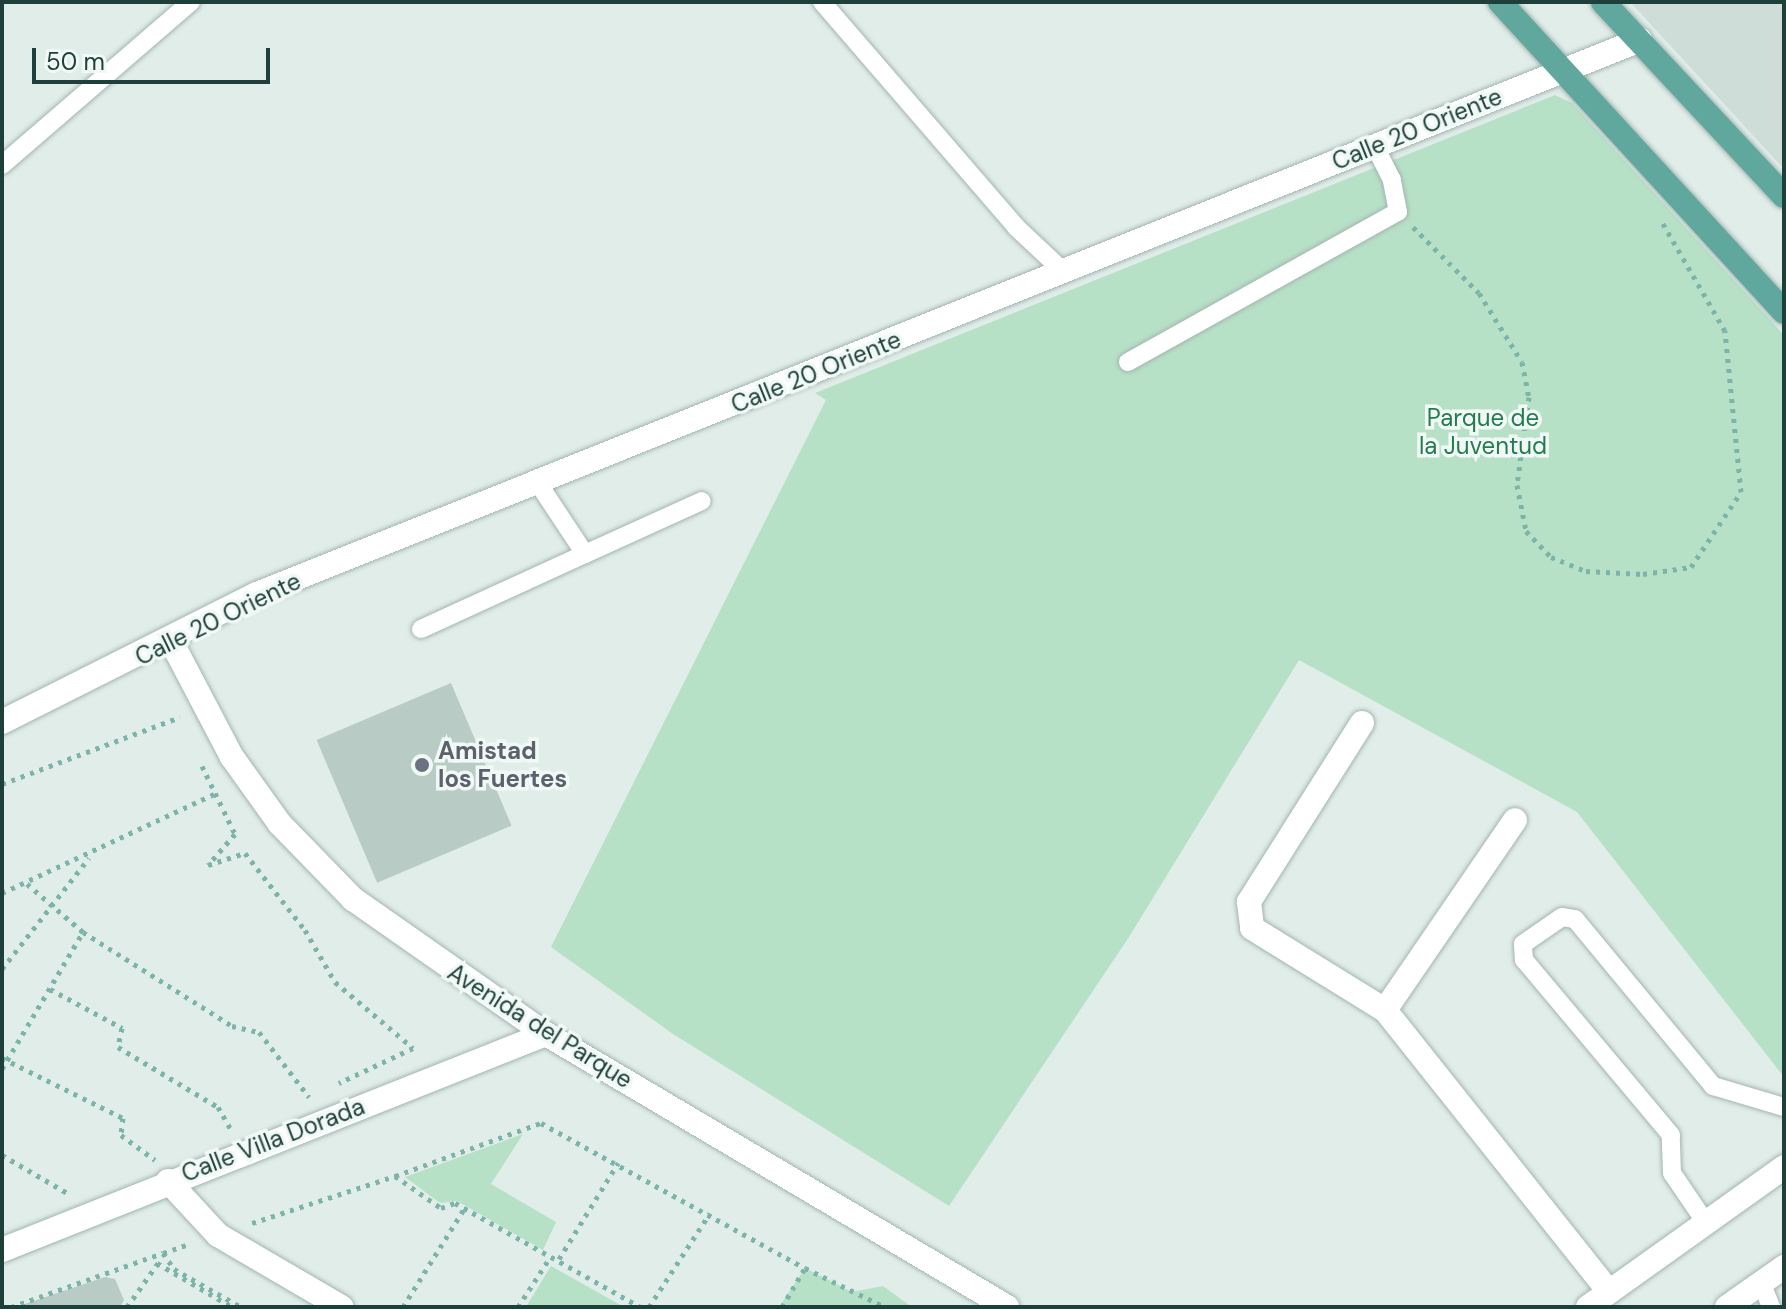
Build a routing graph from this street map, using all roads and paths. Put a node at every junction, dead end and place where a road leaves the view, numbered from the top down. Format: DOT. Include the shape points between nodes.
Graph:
graph roads {
  1 [pos="191,2"];
  2 [pos="822,2"];
  3 [pos="1500,2"];
  4 [pos="1603,2"];
  5 [pos="1640,40"];
  6 [pos="1562,70"];
  7 [pos="1375,147"];
  8 [pos="2,165"];
  9 [pos="1660,177"];
  10 [pos="1784,196"];
  11 [pos="1398,212"];
  12 [pos="1064,272"];
  13 [pos="1784,312"];
  14 [pos="1128,362"];
  15 [pos="538,483"];
  16 [pos="702,501"];
  17 [pos="585,554"];
  18 [pos="421,629"];
  19 [pos="171,641"];
  20 [pos="2,722"];
  21 [pos="1362,723"];
  22 [pos="186,729"];
  23 [pos="197,755"];
  24 [pos="2,784"];
  25 [pos="215,794"];
  26 [pos="1515,820"];
  27 [pos="90,857"];
  28 [pos="24,881"];
  29 [pos="2,893"];
  30 [pos="48,904"];
  31 [pos="83,932"];
  32 [pos="2,969"];
  33 [pos="50,989"];
  34 [pos="1385,1010"];
  35 [pos="546,1034"];
  36 [pos="4,1059"];
  37 [pos="2,1069"];
  38 [pos="335,1085"];
  39 [pos="322,1091"];
  40 [pos="309,1097"];
  41 [pos="296,1103"];
  42 [pos="1784,1107"];
  43 [pos="246,1125"];
  44 [pos="232,1132"];
  45 [pos="220,1137"];
  46 [pos="2,1155"];
  47 [pos="618,1163"];
  48 [pos="1784,1167"];
  49 [pos="165,1168"];
  50 [pos="144,1170"];
  51 [pos="395,1176"];
  52 [pos="64,1204"];
  53 [pos="464,1209"];
  54 [pos="710,1213"];
  55 [pos="1706,1223"];
  56 [pos="218,1235"];
  57 [pos="2,1250"];
  58 [pos="163,1253"];
  59 [pos="549,1259"];
  60 [pos="559,1259"];
  61 [pos="157,1263"];
  62 [pos="1784,1267"];
  63 [pos="805,1268"];
  64 [pos="181,1272"];
  65 [pos="1761,1282"];
  66 [pos="1609,1292"];
  67 [pos="11,1307"];
  68 [pos="127,1307"];
  69 [pos="232,1307"];
  70 [pos="241,1307"];
  71 [pos="341,1307"];
  72 [pos="403,1307"];
  73 [pos="518,1307"];
  74 [pos="640,1307"];
  75 [pos="649,1307"];
  76 [pos="782,1307"];
  77 [pos="885,1307"];
  78 [pos="1007,1307"];
  79 [pos="1588,1307"];
  80 [pos="1727,1307"];
  81 [pos="1771,1307"];
  1 -- 8 [label="lane"];
  2 -- 12 [label="lane" via="1016,227"];
  3 -- 6 [label="main road"];
  4 -- 5 [label="main road"];
  5 -- 6 [label="street, Calle 20 Oriente"];
  5 -- 10 [label="main road"];
  6 -- 7 [label="street, Calle 20 Oriente"];
  6 -- 9 [label="main road"];
  7 -- 11 [label="lane" via="1392,180"];
  7 -- 12 [label="street, Calle 20 Oriente"];
  9 -- 11 [label="path" via="1648,198 1725,331 1741,492 1691,567 1643,574 1586,571 1551,557 1526,531 1517,485 1529,397 1522,362 1479,293"];
  9 -- 13 [label="main road"];
  11 -- 14 [label="lane"];
  12 -- 15 [label="street, Calle 20 Oriente"];
  15 -- 17 [label="lane"];
  15 -- 19 [label="street, Calle 20 Oriente" via="257,594"];
  16 -- 17 [label="lane"];
  17 -- 18 [label="lane"];
  19 -- 20 [label="street, Calle 20 Oriente"];
  19 -- 35 [label="street, Avenida del Parque" via="232,757 280,824 353,899"];
  21 -- 34 [label="street" via="1246,912 1252,928"];
  22 -- 24 [label="path" via="180,716"];
  23 -- 25 [label="path"];
  25 -- 27 [label="path"];
  25 -- 38 [label="path" via="235,834 208,865 245,853 305,930 335,982 413,1048"];
  26 -- 34 [label="street"];
  27 -- 28 [label="path"];
  27 -- 30 [label="path"];
  28 -- 29 [label="path"];
  28 -- 30 [label="path"];
  30 -- 31 [label="path"];
  30 -- 32 [label="path"];
  31 -- 33 [label="path"];
  31 -- 40 [label="path" via="232,1026 259,1032"];
  33 -- 36 [label="path"];
  33 -- 44 [label="path" via="122,1028 118,1047 218,1107"];
  34 -- 66 [label="street"];
  35 -- 49 [label="street, Calle Villa Dorada"];
  35 -- 78 [label="street, Avenida del Parque"];
  36 -- 37 [label="path"];
  36 -- 49 [label="path" via="123,1118 121,1135 152,1153"];
  39 -- 40 [label="path"];
  40 -- 41 [label="path"];
  42 -- 55 [label="lane" via="1713,1086 1575,919 1562,917 1523,944 1524,960 1671,1135 1672,1173"];
  43 -- 44 [label="path"];
  44 -- 45 [label="path"];
  46 -- 52 [label="path" via="77,1198"];
  47 -- 51 [label="path" via="541,1123"];
  47 -- 54 [label="path"];
  47 -- 60 [label="path"];
  48 -- 55 [label="street"];
  49 -- 50 [label="path"];
  49 -- 56 [label="street"];
  49 -- 57 [label="street, Calle Villa Dorada"];
  51 -- 53 [label="path" via="441,1208 455,1203"];
  51 -- 56 [label="path"];
  53 -- 59 [label="path"];
  53 -- 72 [label="path"];
  54 -- 63 [label="path"];
  54 -- 75 [label="path"];
  55 -- 66 [label="street"];
  56 -- 58 [label="path"];
  56 -- 71 [label="street"];
  58 -- 64 [label="path"];
  58 -- 67 [label="path"];
  59 -- 60 [label="path"];
  59 -- 73 [label="path"];
  60 -- 74 [label="path"];
  61 -- 64 [label="path"];
  61 -- 68 [label="path"];
  61 -- 69 [label="path"];
  62 -- 65 [label="street"];
  63 -- 76 [label="path"];
  63 -- 77 [label="path"];
  64 -- 70 [label="path"];
  65 -- 80 [label="street"];
  65 -- 81 [label="lane"];
  66 -- 79 [label="street"];
}
